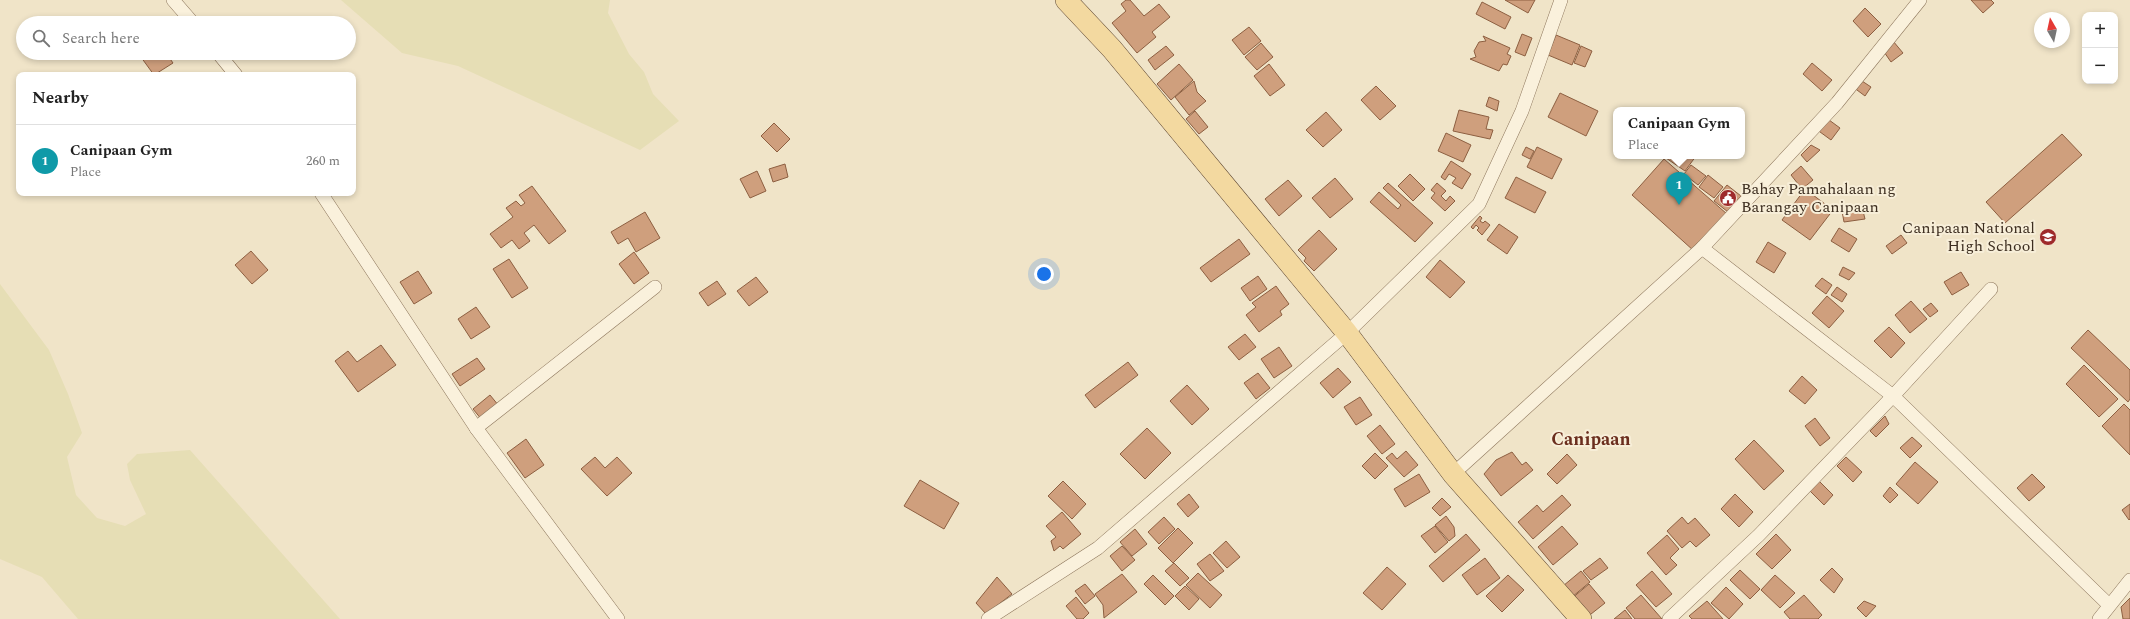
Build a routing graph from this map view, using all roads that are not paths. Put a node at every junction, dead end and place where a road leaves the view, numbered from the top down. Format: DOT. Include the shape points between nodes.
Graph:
graph roads {
  1 [pos="173,0"];
  2 [pos="1066,0"];
  3 [pos="1561,0"];
  4 [pos="1920,0"];
  5 [pos="187,16"];
  6 [pos="224,60"];
  7 [pos="234,72"];
  8 [pos="323,196"];
  9 [pos="1702,248"];
  10 [pos="655,287"];
  11 [pos="1991,289"];
  12 [pos="1347,333"];
  13 [pos="1893,396"];
  14 [pos="476,428"];
  15 [pos="1453,474"];
  16 [pos="2130,580"];
  17 [pos="2109,605"];
  18 [pos="618,619"];
  19 [pos="988,619"];
  20 [pos="1581,619"];
  21 [pos="1669,619"];
  22 [pos="2099,619"];
  1 -- 5 [label="street"];
  2 -- 12 [label="main road" via="1112,49"];
  3 -- 12 [label="street" via="1522,111 1479,204"];
  4 -- 9 [label="street" via="1836,103"];
  6 -- 7 [label="street"];
  8 -- 14 [label="street"];
  9 -- 13 [label="street"];
  9 -- 15 [label="street"];
  10 -- 14 [label="street"];
  11 -- 13 [label="street"];
  12 -- 15 [label="main road"];
  12 -- 19 [label="street" via="1098,548"];
  13 -- 17 [label="street"];
  13 -- 21 [label="street" via="1759,535"];
  14 -- 18 [label="street"];
  15 -- 20 [label="main road"];
  16 -- 17 [label="street"];
  17 -- 22 [label="street"];
}
